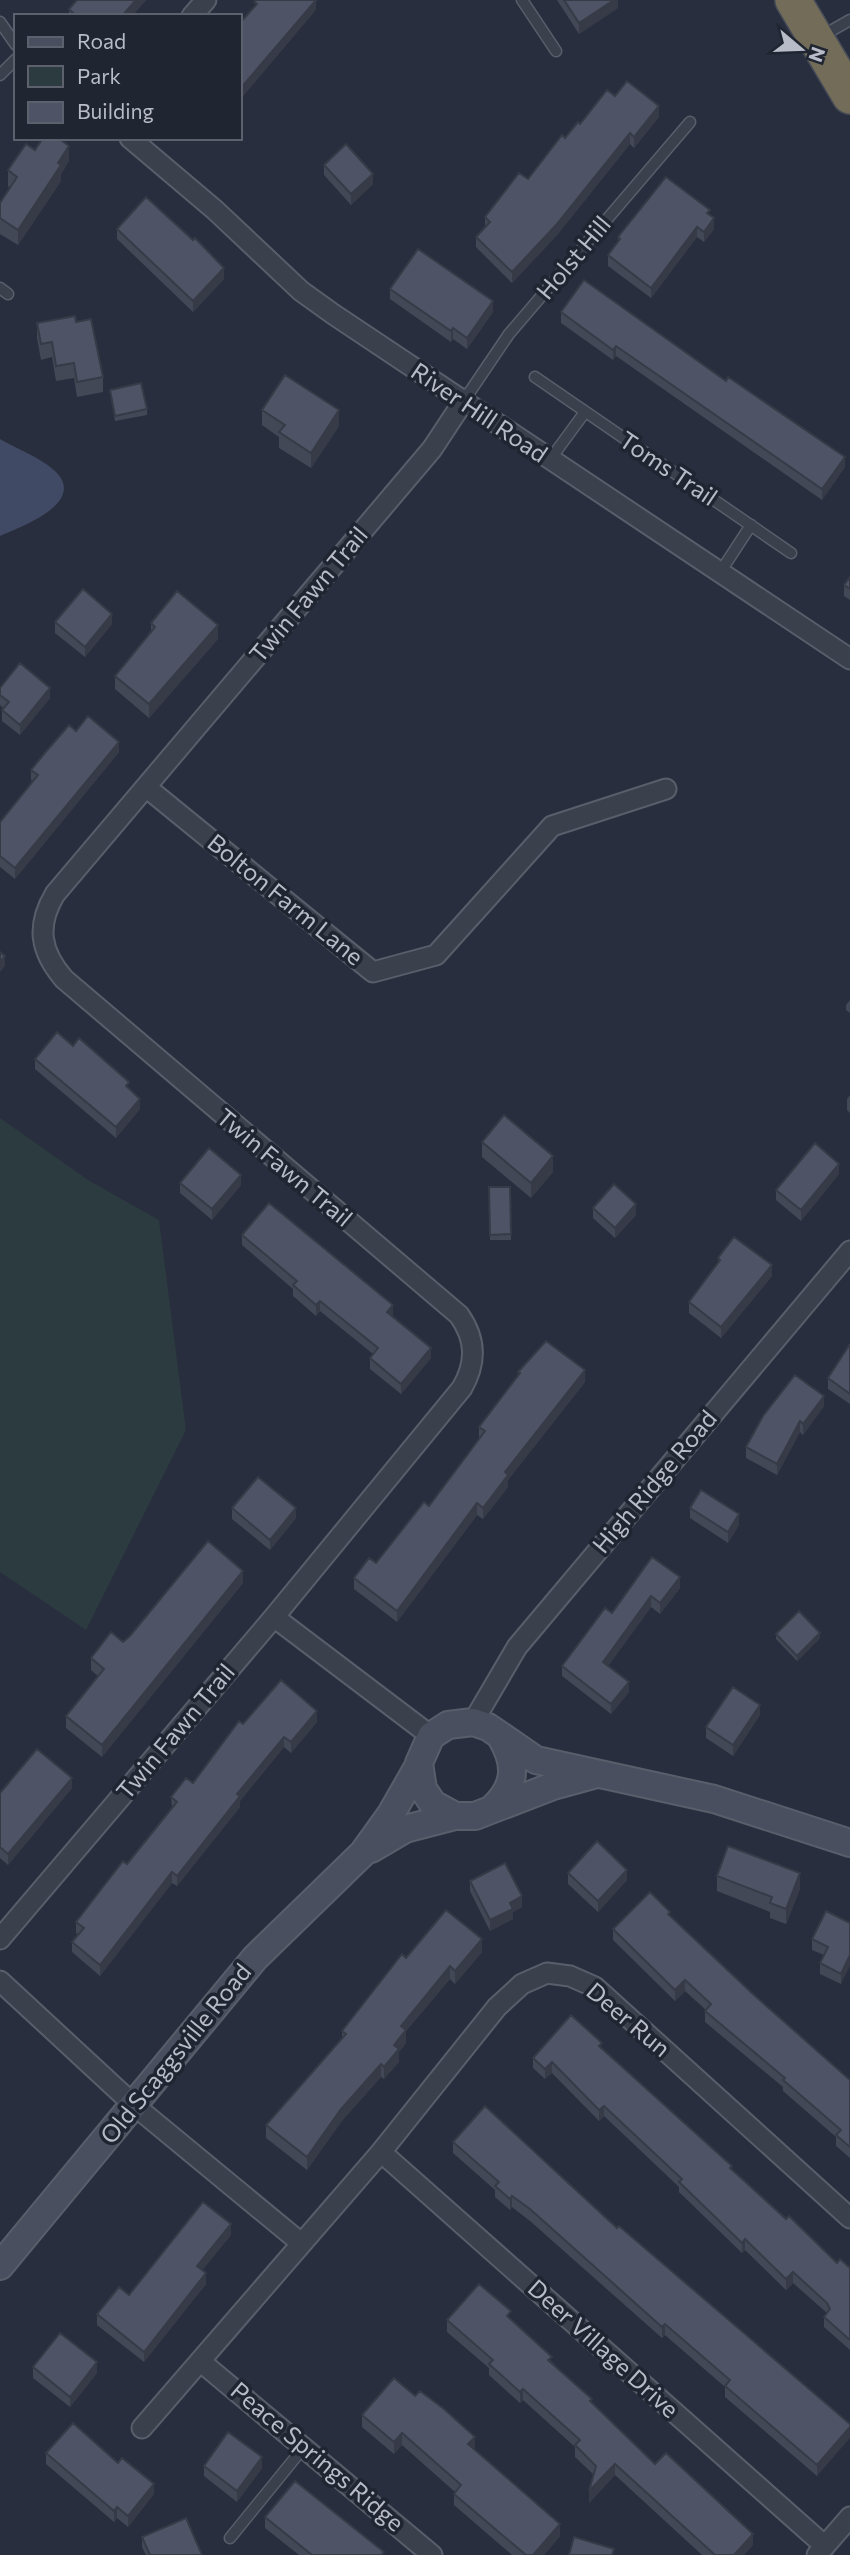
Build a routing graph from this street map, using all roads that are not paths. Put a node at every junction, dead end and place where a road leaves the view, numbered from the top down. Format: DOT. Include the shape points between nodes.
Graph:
graph roads {
  1 [pos="206,0"];
  2 [pos="522,0"];
  3 [pos="793,0"];
  4 [pos="194,14"];
  5 [pos="850,20"];
  6 [pos="0,22"];
  7 [pos="815,40"];
  8 [pos="14,42"];
  9 [pos="556,51"];
  10 [pos="14,60"];
  11 [pos="0,75"];
  12 [pos="850,96"];
  13 [pos="690,122"];
  14 [pos="132,140"];
  15 [pos="535,377"];
  16 [pos="464,399"];
  17 [pos="585,412"];
  18 [pos="549,461"];
  19 [pos="751,526"];
  20 [pos="791,552"];
  21 [pos="721,571"];
  22 [pos="850,659"];
  23 [pos="146,787"];
  24 [pos="666,789"];
  25 [pos="850,1251"];
  26 [pos="274,1617"];
  27 [pos="473,1722"];
  28 [pos="431,1736"];
  29 [pos="501,1737"];
  30 [pos="419,1765"];
  31 [pos="593,1775"];
  32 [pos="491,1810"];
  33 [pos="455,1816"];
  34 [pos="850,1843"];
  35 [pos="363,1853"];
  36 [pos="0,1939"];
  37 [pos="0,1981"];
  38 [pos="135,2106"];
  39 [pos="381,2152"];
  40 [pos="850,2218"];
  41 [pos="301,2243"];
  42 [pos="0,2266"];
  43 [pos="200,2361"];
  44 [pos="142,2428"];
  45 [pos="304,2447"];
  46 [pos="850,2517"];
  47 [pos="230,2538"];
  48 [pos="821,2551"];
  49 [pos="426,2553"];
  1 -- 4 [label="street"];
  2 -- 9 [label="lane"];
  3 -- 7 [label="highway"];
  5 -- 7 [label="lane"];
  6 -- 8 [label="lane"];
  7 -- 12 [label="highway"];
  10 -- 11 [label="lane"];
  13 -- 16 [label="lane, Holst Hill" via="509,334"];
  14 -- 16 [label="street, River Hill Road" via="301,290"];
  15 -- 17 [label="lane, Toms Trail"];
  16 -- 18 [label="street, River Hill Road"];
  16 -- 23 [label="street, Twin Fawn Trail" via="432,449"];
  17 -- 18 [label="lane"];
  17 -- 19 [label="lane, Toms Trail"];
  18 -- 21 [label="street, River Hill Road"];
  19 -- 20 [label="lane, Toms Trail"];
  19 -- 21 [label="lane"];
  21 -- 22 [label="street, River Hill Road"];
  23 -- 24 [label="street, Bolton Farm Lane" via="373,972 436,956 552,826"];
  23 -- 26 [label="street, Twin Fawn Trail" via="47,908 41,937 53,966 458,1315 473,1343 470,1374 462,1388"];
  25 -- 27 [label="street, High Ridge Road" via="517,1647"];
  26 -- 28 [label="street"];
  26 -- 36 [label="street, Twin Fawn Trail"];
  27 -- 28 [label="street" via="447,1725"];
  27 -- 29 [label="street"];
  28 -- 30 [label="street"];
  29 -- 31 [label="street" via="536,1760"];
  29 -- 32 [label="street" via="512,1756 513,1775 503,1798"];
  30 -- 33 [label="street" via="423,1789 433,1804"];
  30 -- 35 [label="street, Old Scaggsville Road"];
  31 -- 32 [label="street"];
  31 -- 34 [label="street" via="714,1799"];
  32 -- 33 [label="street"];
  33 -- 35 [label="street, Old Scaggsville Road" via="405,1829"];
  35 -- 38 [label="street, Old Scaggsville Road" via="255,1958"];
  37 -- 38 [label="street"];
  38 -- 41 [label="street"];
  38 -- 42 [label="street, Old Scaggsville Road"];
  39 -- 40 [label="street, Deer Run" via="497,2007 522,1984 547,1973 570,1976 595,1987"];
  39 -- 41 [label="street, Deer Run"];
  39 -- 48 [label="street, Deer Village Drive"];
  41 -- 43 [label="street, Deer Run"];
  43 -- 44 [label="street, Deer Run"];
  43 -- 45 [label="street, Peace Springs Ridge"];
  45 -- 47 [label="lane"];
  45 -- 49 [label="street, Peace Springs Ridge"];
  46 -- 48 [label="street"];
}
